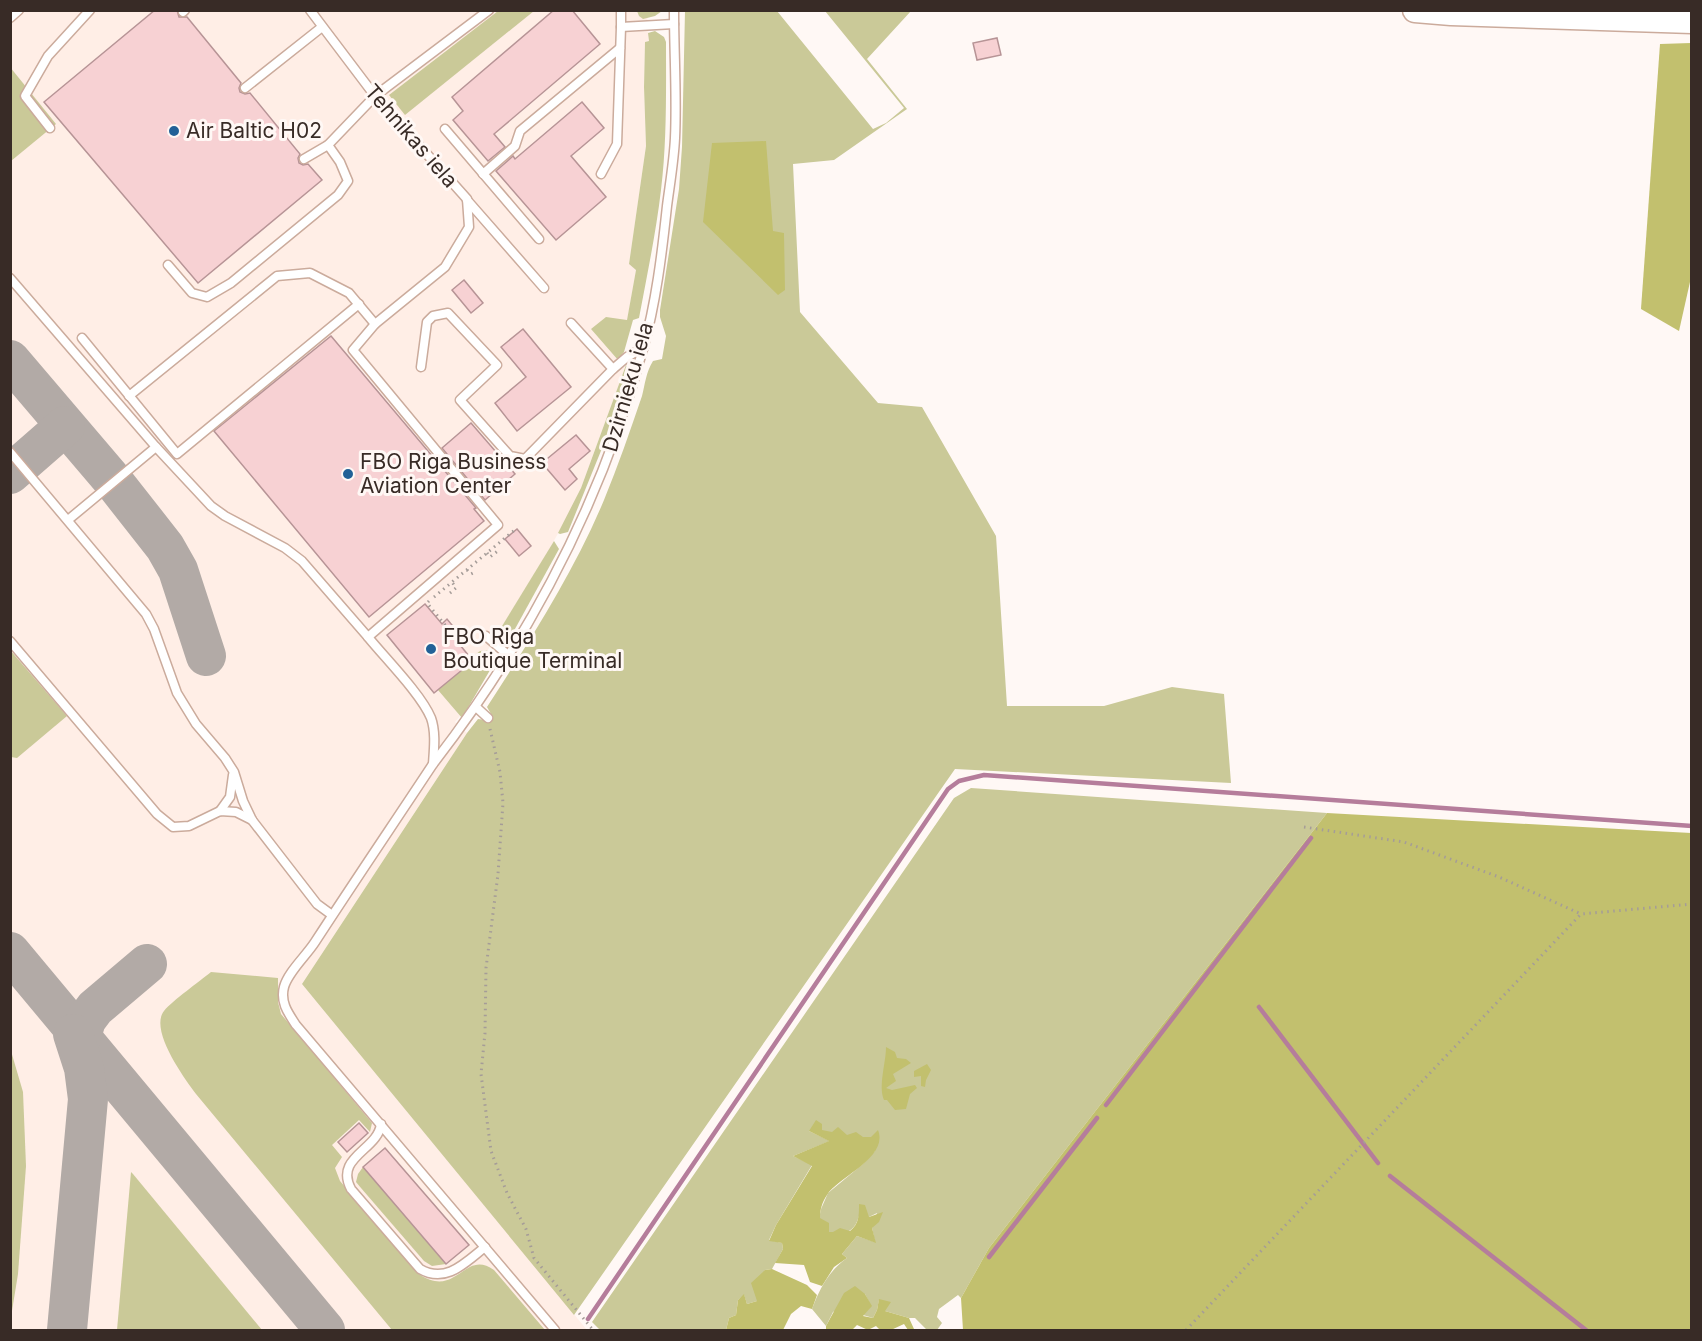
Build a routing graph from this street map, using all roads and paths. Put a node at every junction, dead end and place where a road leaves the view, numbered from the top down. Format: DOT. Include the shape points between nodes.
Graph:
graph roads {
  1 [pos="19,10"];
  2 [pos="90,10"];
  3 [pos="310,10"];
  4 [pos="489,10"];
  5 [pos="621,10"];
  6 [pos="674,10"];
  7 [pos="1415,10"];
  8 [pos="10,18"];
  9 [pos="1692,21"];
  10 [pos="674,24"];
  11 [pos="322,27"];
  12 [pos="621,27"];
  13 [pos="620,48"];
  14 [pos="245,87"];
  15 [pos="375,96"];
  16 [pos="50,128"];
  17 [pos="445,129"];
  18 [pos="328,145"];
  19 [pos="304,159"];
  20 [pos="483,174"];
  21 [pos="601,174"];
  22 [pos="467,199"];
  23 [pos="539,239"];
  24 [pos="168,265"];
  25 [pos="10,278"];
  26 [pos="544,288"];
  27 [pos="358,304"];
  28 [pos="571,323"];
  29 [pos="375,324"];
  30 [pos="82,338"];
  31 [pos="644,347"];
  32 [pos="421,367"];
  33 [pos="613,369"];
  34 [pos="129,396"];
  35 [pos="156,447"];
  36 [pos="10,452"];
  37 [pos="68,520"];
  38 [pos="517,528"];
  39 [pos="499,550"];
  40 [pos="487,553"];
  41 [pos="467,570"];
  42 [pos="473,573"];
  43 [pos="452,582"];
  44 [pos="450,593"];
  45 [pos="449,632"];
  46 [pos="368,636"];
  47 [pos="486,636"];
  48 [pos="10,641"];
  49 [pos="508,655"];
  50 [pos="476,707"];
  51 [pos="488,718"];
  52 [pos="433,765"];
  53 [pos="234,772"];
  54 [pos="220,811"];
  55 [pos="252,820"];
  56 [pos="1304,827"];
  57 [pos="1692,904"];
  58 [pos="1581,914"];
  59 [pos="332,915"];
  60 [pos="381,1124"];
  61 [pos="485,1247"];
  62 [pos="555,1330"];
  63 [pos="593,1330"];
  64 [pos="1186,1330"];
  1 -- 8 [label="lane"];
  2 -- 16 [label="lane" via="48,56 25,96"];
  3 -- 11 [label="lane, Tehnikas iela"];
  4 -- 15 [label="lane"];
  5 -- 12 [label="lane"];
  6 -- 10 [label="lane, Dzirnieku iela"];
  7 -- 9 [label="street"];
  10 -- 12 [label="lane"];
  10 -- 31 [label="lane, Dzirnieku iela" via="675,138"];
  11 -- 14 [label="lane"];
  11 -- 15 [label="lane, Tehnikas iela"];
  12 -- 13 [label="lane"];
  13 -- 20 [label="lane" via="520,131 515,146"];
  13 -- 21 [label="lane" via="617,144"];
  15 -- 18 [label="lane"];
  15 -- 22 [label="lane, Tehnikas iela"];
  17 -- 20 [label="lane"];
  18 -- 19 [label="lane"];
  18 -- 24 [label="lane" via="348,181 338,195 231,283 207,297 192,293"];
  20 -- 23 [label="lane"];
  22 -- 26 [label="lane"];
  22 -- 29 [label="lane, Tehnikas iela" via="469,227 445,267"];
  25 -- 35 [label="lane"];
  27 -- 29 [label="lane"];
  27 -- 34 [label="lane" via="349,293 310,273 277,276"];
  27 -- 34 [label="lane" via="177,454"];
  28 -- 33 [label="lane"];
  29 -- 46 [label="lane, Tehnikas iela" via="353,350 498,525"];
  30 -- 34 [label="lane"];
  31 -- 33 [label="lane"];
  31 -- 49 [label="lane, Dzirnieku iela" via="615,440 587,511"];
  32 -- 33 [label="lane" via="427,322 433,316 448,313 497,365 460,400 510,456 525,459"];
  35 -- 37 [label="lane"];
  35 -- 46 [label="lane" via="210,506 302,561"];
  36 -- 37 [label="lane"];
  37 -- 53 [label="lane" via="146,614 186,710"];
  38 -- 40 [label="path"];
  39 -- 40 [label="path" via="490,557"];
  40 -- 41 [label="path"];
  41 -- 42 [label="path"];
  41 -- 43 [label="path"];
  43 -- 44 [label="path" via="456,588"];
  43 -- 45 [label="path" via="427,603"];
  46 -- 52 [label="lane" via="431,718"];
  47 -- 49 [label="lane"];
  48 -- 54 [label="lane" via="173,827 189,826"];
  49 -- 50 [label="lane, Dzirnieku iela"];
  50 -- 51 [label="lane"];
  50 -- 52 [label="lane, Dzirnieku iela"];
  51 -- 63 [label="path" via="503,803 486,968 481,1074 491,1151 526,1229 534,1257"];
  52 -- 59 [label="lane, Dzirnieku iela"];
  53 -- 54 [label="lane" via="230,797"];
  53 -- 55 [label="lane"];
  54 -- 55 [label="lane" via="236,812"];
  55 -- 59 [label="lane" via="317,904"];
  56 -- 58 [label="path" via="1404,842 1499,877"];
  57 -- 58 [label="path"];
  58 -- 64 [label="path"];
  59 -- 60 [label="lane, Dzirnieku iela" via="287,978 283,990 286,1011"];
  60 -- 61 [label="lane, Dzirnieku iela"];
  60 -- 61 [label="lane" via="375,1138 347,1169 351,1189 427,1273 453,1272"];
  61 -- 62 [label="lane, Dzirnieku iela"];
}
